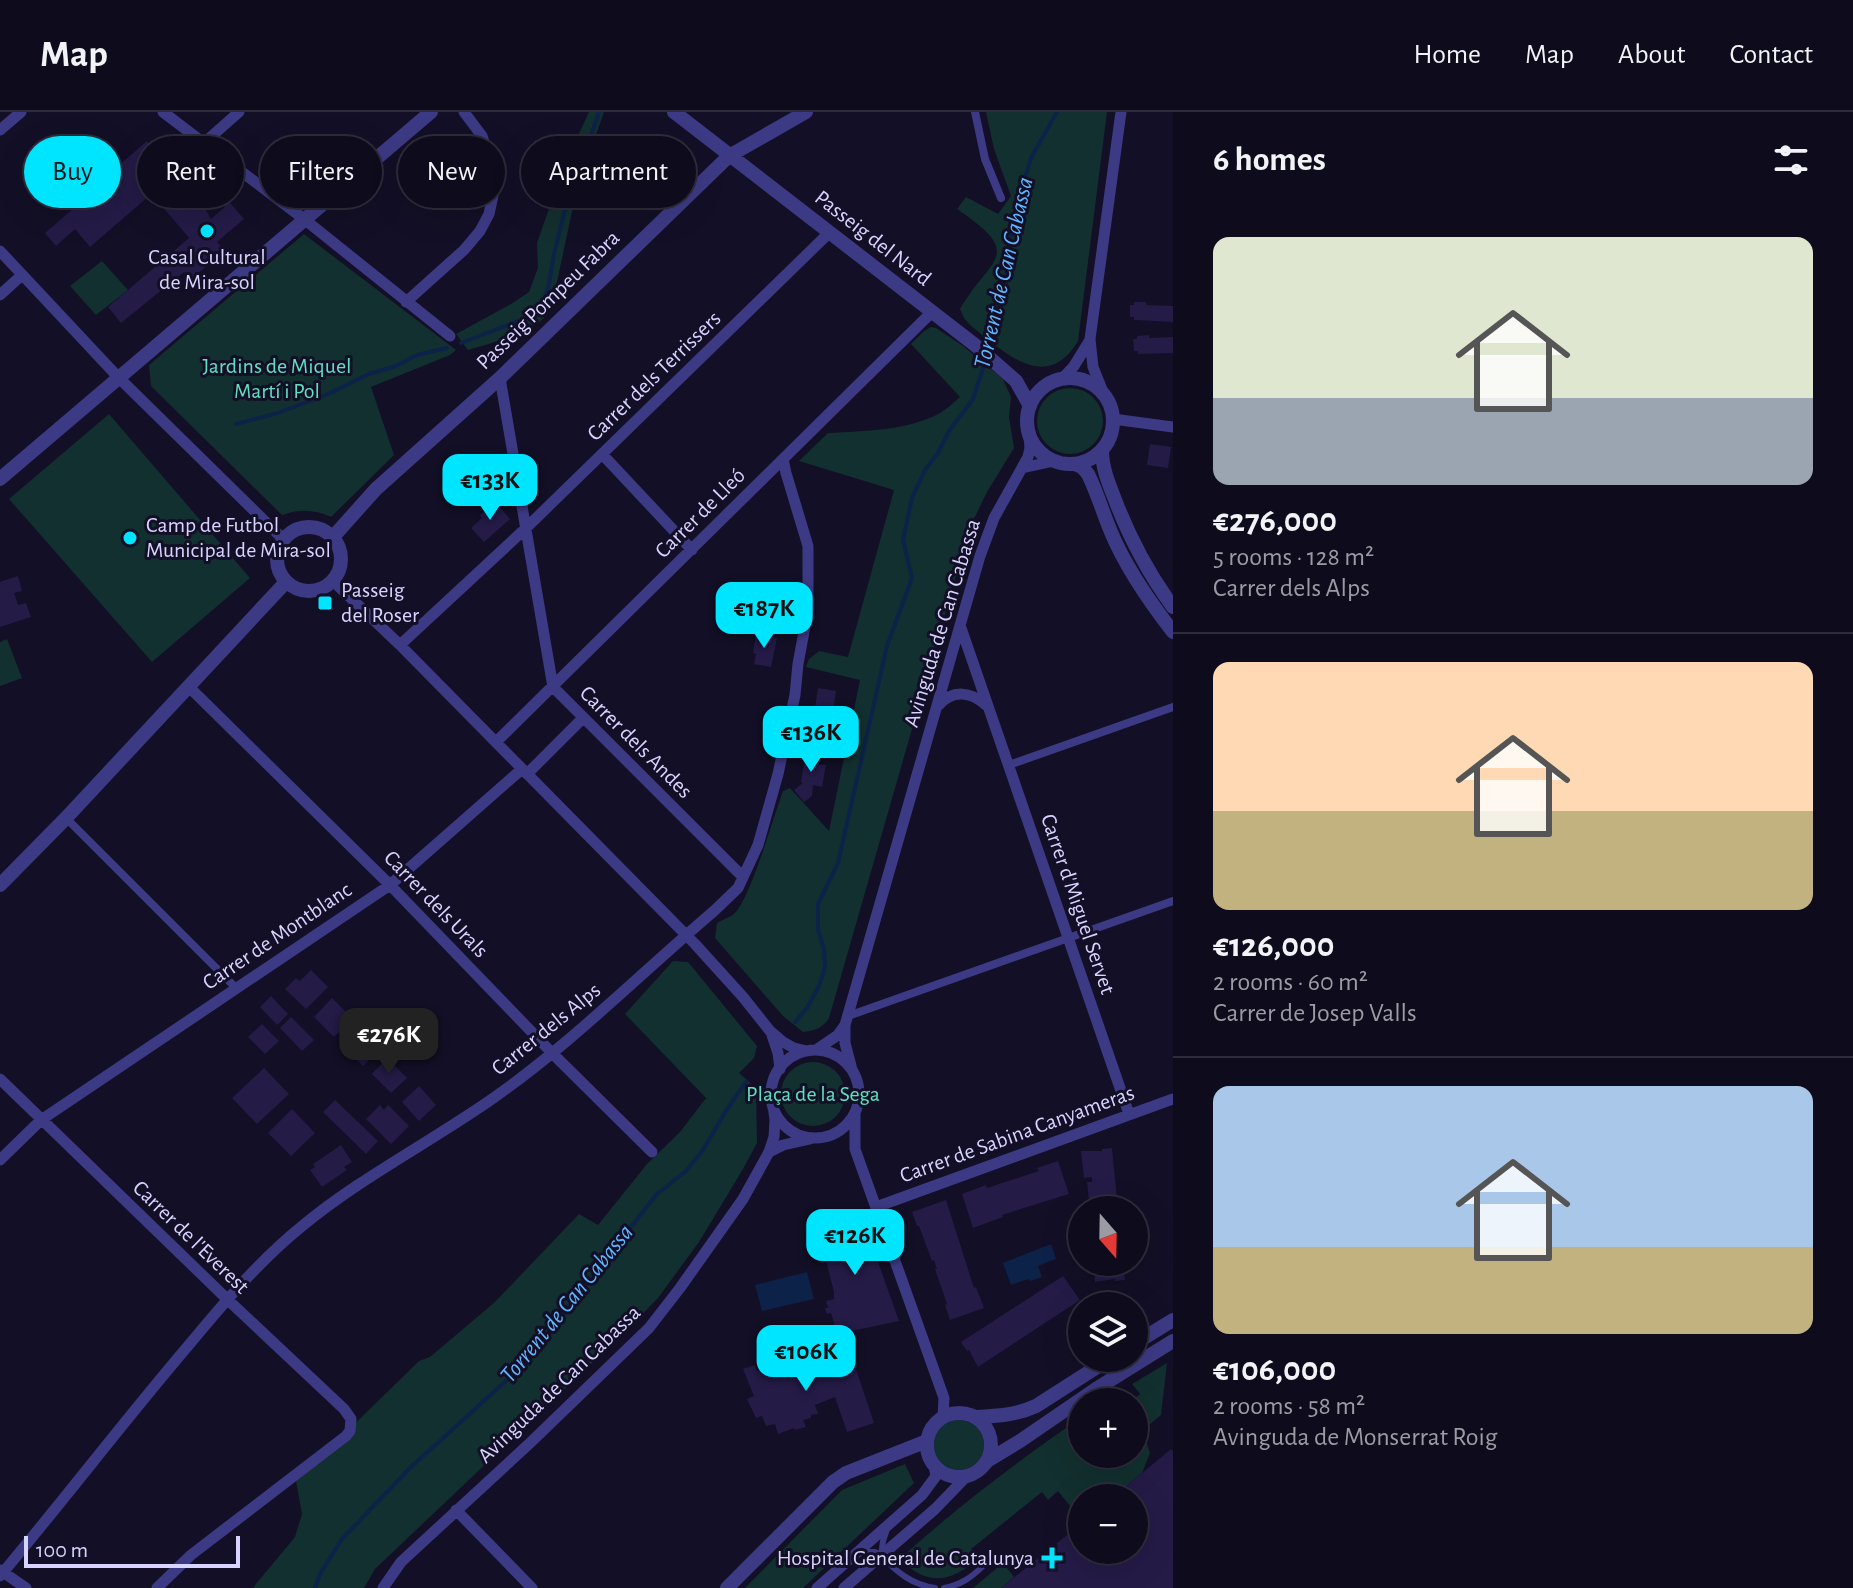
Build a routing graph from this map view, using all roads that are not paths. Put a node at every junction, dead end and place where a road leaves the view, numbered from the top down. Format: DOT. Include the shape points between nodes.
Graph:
graph roads {
  1 [pos="21,112"];
  2 [pos="163,112"];
  3 [pos="239,112"];
  4 [pos="431,112"];
  5 [pos="464,112"];
  6 [pos="674,112"];
  7 [pos="806,112"];
  8 [pos="975,112"];
  9 [pos="1121,112"];
  10 [pos="0,130"];
  11 [pos="195,136"];
  12 [pos="212,136"];
  13 [pos="729,156"];
  14 [pos="244,173"];
  15 [pos="1001,198"];
  16 [pos="304,219"];
  17 [pos="830,232"];
  18 [pos="0,251"];
  19 [pos="22,275"];
  20 [pos="0,295"];
  21 [pos="406,302"];
  22 [pos="932,312"];
  23 [pos="450,336"];
  24 [pos="1090,339"];
  25 [pos="1006,370"];
  26 [pos="118,377"];
  27 [pos="500,378"];
  28 [pos="1055,382"];
  29 [pos="1103,392"];
  30 [pos="1030,406"];
  31 [pos="1113,419"];
  32 [pos="1173,427"];
  33 [pos="1029,436"];
  34 [pos="1102,450"];
  35 [pos="602,454"];
  36 [pos="783,459"];
  37 [pos="1054,461"];
  38 [pos="1075,464"];
  39 [pos="1022,468"];
  40 [pos="0,479"];
  41 [pos="525,529"];
  42 [pos="333,537"];
  43 [pos="283,539"];
  44 [pos="692,550"];
  45 [pos="333,581"];
  46 [pos="286,582"];
  47 [pos="1173,607"];
  48 [pos="960,625"];
  49 [pos="1173,632"];
  50 [pos="400,645"];
  51 [pos="188,686"];
  52 [pos="553,687"];
  53 [pos="988,707"];
  54 [pos="1173,707"];
  55 [pos="936,709"];
  56 [pos="583,718"];
  57 [pos="496,742"];
  58 [pos="1009,765"];
  59 [pos="525,772"];
  60 [pos="66,818"];
  61 [pos="743,877"];
  62 [pos="0,885"];
  63 [pos="390,885"];
  64 [pos="1173,901"];
  65 [pos="686,935"];
  66 [pos="1069,938"];
  67 [pos="236,988"];
  68 [pos="846,1021"];
  69 [pos="770,1031"];
  70 [pos="812,1051"];
  71 [pos="553,1054"];
  72 [pos="780,1069"];
  73 [pos="852,1070"];
  74 [pos="0,1079"];
  75 [pos="1173,1099"];
  76 [pos="773,1105"];
  77 [pos="855,1112"];
  78 [pos="1129,1114"];
  79 [pos="41,1120"];
  80 [pos="830,1135"];
  81 [pos="814,1138"];
  82 [pos="855,1149"];
  83 [pos="652,1152"];
  84 [pos="769,1152"];
  85 [pos="0,1160"];
  86 [pos="876,1207"];
  87 [pos="227,1299"];
  88 [pos="1173,1320"];
  89 [pos="1148,1335"];
  90 [pos="1173,1341"];
  91 [pos="1089,1372"];
  92 [pos="943,1417"];
  93 [pos="976,1417"];
  94 [pos="927,1441"];
  95 [pos="987,1461"];
  96 [pos="934,1466"];
  97 [pos="967,1476"];
  98 [pos="456,1510"];
  99 [pos="891,1522"];
  100 [pos="853,1555"];
  101 [pos="881,1556"];
  102 [pos="984,1565"];
  103 [pos="1,1573"];
  104 [pos="26,1588"];
  105 [pos="157,1588"];
  106 [pos="383,1588"];
  107 [pos="532,1588"];
  108 [pos="727,1588"];
  109 [pos="817,1588"];
  110 [pos="844,1588"];
  111 [pos="935,1588"];
  112 [pos="944,1588"];
  1 -- 10 [label="street"];
  2 -- 11 [label="street"];
  3 -- 12 [label="street"];
  4 -- 16 [label="street"];
  5 -- 21 [label="street" via="482,136 492,166 489,214 464,250"];
  6 -- 13 [label="street, Passeig del Nard"];
  7 -- 13 [label="street, Passeig Pompeu Fabra"];
  8 -- 15 [label="street" via="985,159"];
  9 -- 24 [label="street"];
  13 -- 17 [label="street, Passeig del Nard"];
  13 -- 27 [label="street, Passeig Pompeu Fabra"];
  14 -- 16 [label="street"];
  16 -- 21 [label="street"];
  16 -- 26 [label="street"];
  17 -- 22 [label="street, Passeig del Nard"];
  17 -- 35 [label="street, Carrer dels Terrissers"];
  18 -- 19 [label="street"];
  19 -- 20 [label="street"];
  19 -- 26 [label="street"];
  21 -- 23 [label="street"];
  22 -- 25 [label="street, Passeig del Nard"];
  22 -- 36 [label="street, Carrer de Lleó"];
  24 -- 28 [label="street" via="1074,366"];
  24 -- 29 [label="street"];
  25 -- 28 [label="street, Passeig del Nard" via="1036,384"];
  25 -- 30 [label="street, Passeig del Nard"];
  26 -- 40 [label="street"];
  26 -- 43 [label="street"];
  27 -- 41 [label="street, Carrer dels Andes"];
  27 -- 42 [label="street, Passeig Pompeu Fabra" via="376,489"];
  28 -- 29 [label="street" via="1072,378"];
  28 -- 30 [label="street" via="1037,393"];
  29 -- 31 [label="street"];
  30 -- 33 [label="street"];
  31 -- 32 [label="street"];
  31 -- 34 [label="street"];
  33 -- 37 [label="street"];
  33 -- 39 [label="street, Avinguda de Can Cabassa"];
  34 -- 38 [label="street"];
  34 -- 47 [label="street" via="1126,527"];
  35 -- 41 [label="street, Carrer dels Terrissers"];
  35 -- 44 [label="street"];
  36 -- 44 [label="street, Carrer de Lleó"];
  36 -- 61 [label="street, Carrer dels Alps" via="808,546 808,610 778,774"];
  37 -- 38 [label="street"];
  37 -- 39 [label="street"];
  38 -- 49 [label="street" via="1088,474 1127,565"];
  39 -- 48 [label="street, Avinguda de Can Cabassa" via="994,518"];
  41 -- 50 [label="street, Carrer dels Terrissers"];
  41 -- 52 [label="street, Carrer dels Andes"];
  42 -- 43 [label="street" via="308,526"];
  42 -- 45 [label="street" via="342,564"];
  43 -- 46 [label="street" via="277,566"];
  44 -- 52 [label="street, Carrer de Lleó"];
  45 -- 46 [label="street" via="310,592"];
  45 -- 50 [label="street"];
  46 -- 51 [label="street"];
  48 -- 53 [label="street, Carrer d'Miguel Servet"];
  48 -- 55 [label="street, Avinguda de Can Cabassa"];
  50 -- 57 [label="street"];
  51 -- 60 [label="street"];
  51 -- 63 [label="street, Carrer dels Urals"];
  52 -- 56 [label="street, Carrer dels Andes"];
  52 -- 57 [label="street, Carrer de Lleó"];
  53 -- 55 [label="street" via="966,693 945,698"];
  53 -- 58 [label="street, Carrer d'Miguel Servet"];
  54 -- 58 [label="street"];
  55 -- 68 [label="street, Avinguda de Can Cabassa"];
  56 -- 59 [label="street, Carrer de Montblanc"];
  56 -- 61 [label="street, Carrer dels Andes"];
  57 -- 59 [label="street"];
  58 -- 66 [label="street, Carrer d'Miguel Servet"];
  59 -- 63 [label="street, Carrer de Montblanc"];
  59 -- 65 [label="street"];
  60 -- 62 [label="street"];
  60 -- 67 [label="street"];
  61 -- 65 [label="street, Carrer dels Alps" via="738,888"];
  63 -- 67 [label="street, Carrer de Montblanc"];
  63 -- 71 [label="street, Carrer dels Urals"];
  64 -- 66 [label="street"];
  65 -- 69 [label="street"];
  65 -- 71 [label="street, Carrer dels Alps"];
  66 -- 68 [label="street"];
  66 -- 78 [label="street, Carrer d'Miguel Servet"];
  67 -- 79 [label="street, Carrer de Montblanc"];
  68 -- 70 [label="street" via="838,1035"];
  68 -- 73 [label="street, Avinguda de Can Cabassa"];
  69 -- 70 [label="street" via="794,1048"];
  69 -- 72 [label="street"];
  70 -- 72 [label="street" via="790,1058"];
  70 -- 73 [label="street" via="838,1056"];
  71 -- 83 [label="street, Carrer dels Urals"];
  71 -- 87 [label="street, Carrer dels Alps" via="301,1226"];
  72 -- 76 [label="street" via="771,1089"];
  73 -- 77 [label="street" via="858,1082"];
  74 -- 79 [label="street, Carrer de l'Everest"];
  75 -- 78 [label="street, Carrer de Sabina Canyameras"];
  76 -- 81 [label="street" via="784,1125"];
  76 -- 84 [label="street, Avinguda de Can Cabassa"];
  77 -- 80 [label="street"];
  77 -- 82 [label="street"];
  78 -- 86 [label="street, Carrer de Sabina Canyameras"];
  79 -- 85 [label="street, Carrer de Montblanc"];
  79 -- 87 [label="street, Carrer de l'Everest"];
  80 -- 81 [label="street"];
  80 -- 82 [label="street"];
  81 -- 84 [label="street"];
  82 -- 86 [label="street"];
  84 -- 98 [label="street, Avinguda de Can Cabassa" via="735,1210 649,1328"];
  86 -- 92 [label="street" via="944,1398"];
  87 -- 103 [label="street, Carrer dels Alps"];
  87 -- 105 [label="street, Carrer de l'Everest" via="344,1409 352,1424 346,1436 191,1555"];
  88 -- 89 [label="street"];
  90 -- 95 [label="street"];
  91 -- 93 [label="street" via="1024,1412"];
  92 -- 93 [label="street"];
  92 -- 94 [label="street"];
  93 -- 95 [label="street" via="989,1432"];
  94 -- 96 [label="street"];
  94 -- 108 [label="street" via="833,1482"];
  95 -- 97 [label="street"];
  96 -- 97 [label="street" via="946,1474"];
  96 -- 99 [label="street" via="931,1485"];
  97 -- 101 [label="street"];
  98 -- 106 [label="street, Avinguda de Can Cabassa" via="401,1562"];
  98 -- 107 [label="street"];
  99 -- 100 [label="street"];
  99 -- 101 [label="lane"];
  100 -- 101 [label="lane"];
  100 -- 109 [label="street"];
  101 -- 110 [label="street"];
  101 -- 111 [label="lane" via="911,1582"];
  102 -- 112 [label="lane" via="972,1577"];
  103 -- 104 [label="street"];
}
